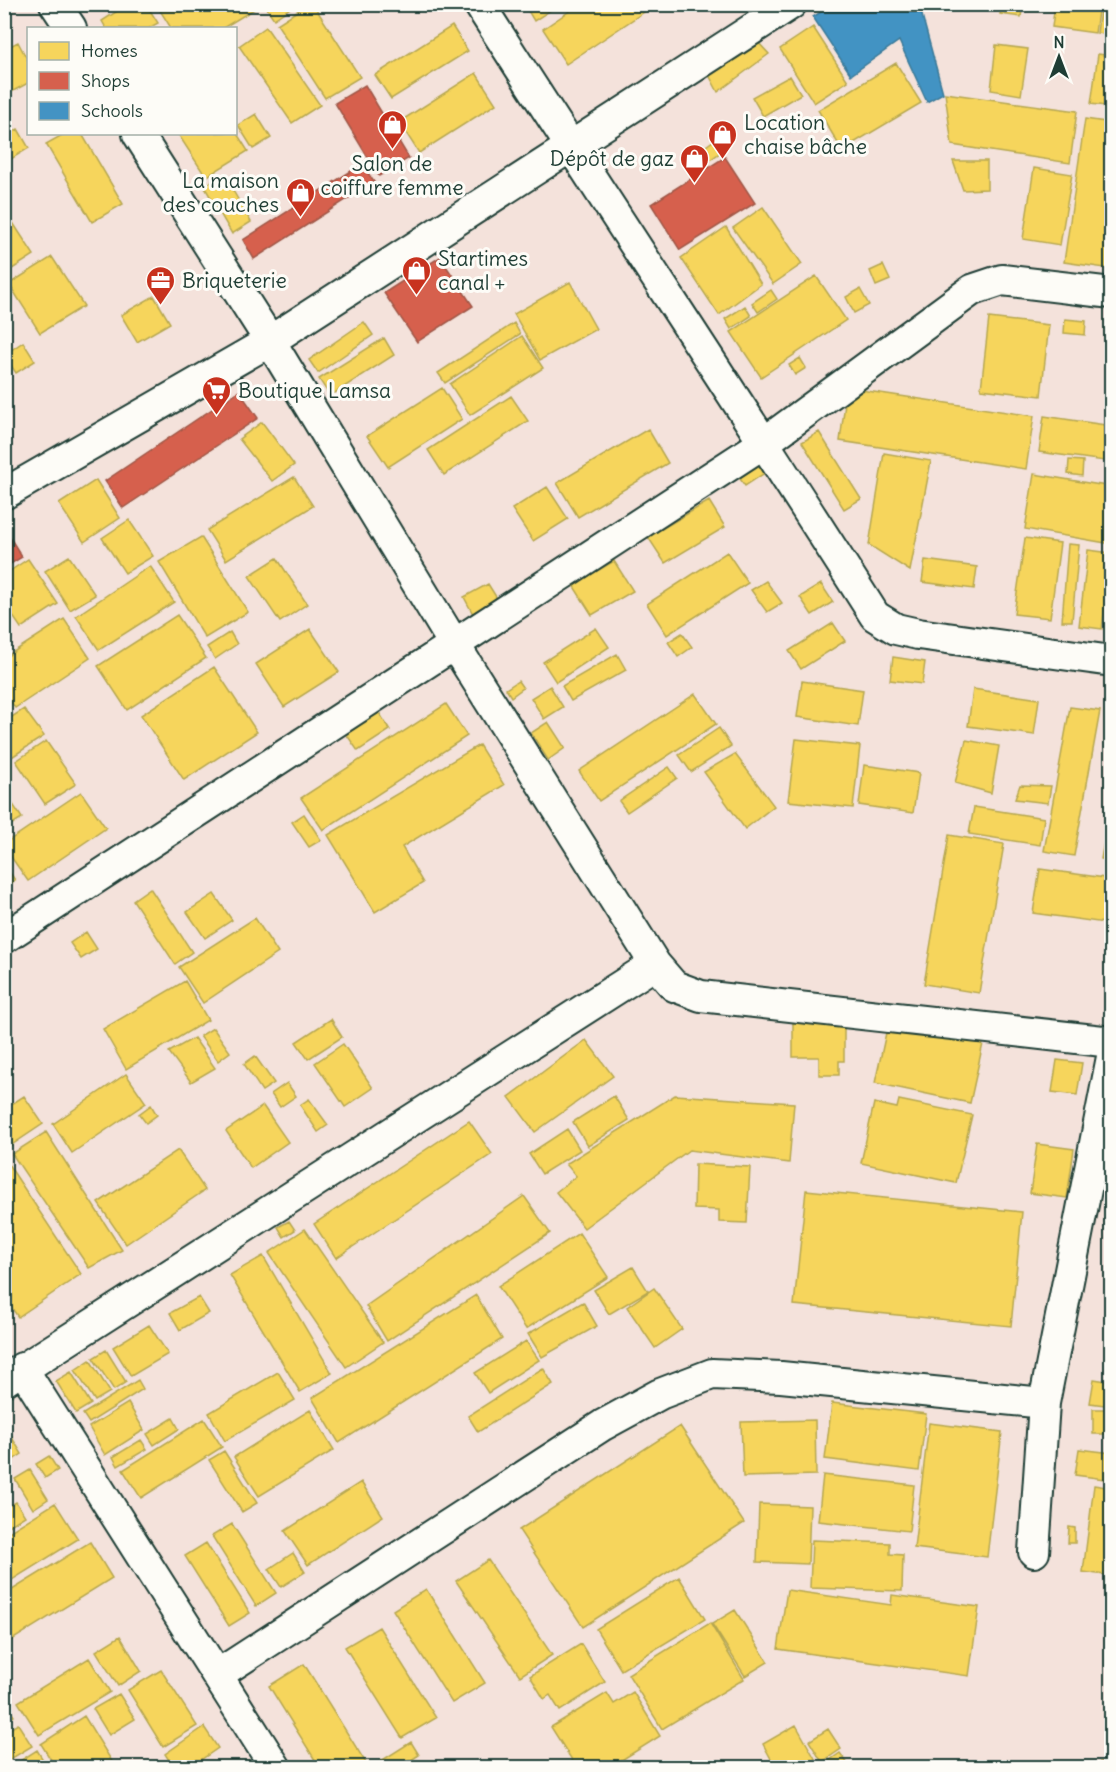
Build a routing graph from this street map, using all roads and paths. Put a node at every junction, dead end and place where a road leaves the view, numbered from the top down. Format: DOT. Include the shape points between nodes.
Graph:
graph roads {
  1 [pos="55,4"];
  2 [pos="479,4"];
  3 [pos="791,4"];
  4 [pos="69,27"];
  5 [pos="139,135"];
  6 [pos="570,147"];
  7 [pos="1112,293"];
  8 [pos="270,341"];
  9 [pos="765,442"];
  10 [pos="4,494"];
  11 [pos="454,644"];
  12 [pos="1112,661"];
  13 [pos="4,938"];
  14 [pos="655,964"];
  15 [pos="1112,1042"];
  16 [pos="1112,1057"];
  17 [pos="14,1375"];
  18 [pos="1044,1403"];
  19 [pos="1034,1552"];
  20 [pos="217,1675"];
  21 [pos="276,1767"];
  1 -- 4 [label="street"];
  2 -- 6 [label="street"];
  3 -- 6 [label="street"];
  5 -- 8 [label="street"];
  6 -- 8 [label="street"];
  6 -- 9 [label="street"];
  7 -- 9 [label="street" via="1002,280 972,290"];
  8 -- 10 [label="street"];
  8 -- 11 [label="street"];
  9 -- 11 [label="street"];
  9 -- 12 [label="street" via="875,616 896,629"];
  11 -- 13 [label="street"];
  11 -- 14 [label="street"];
  14 -- 15 [label="street" via="674,986 701,996"];
  14 -- 17 [label="street"];
  16 -- 18 [label="street"];
  17 -- 20 [label="street"];
  18 -- 19 [label="street"];
  18 -- 20 [label="street" via="781,1377 712,1374 660,1394 603,1425"];
  20 -- 21 [label="street"];
}
